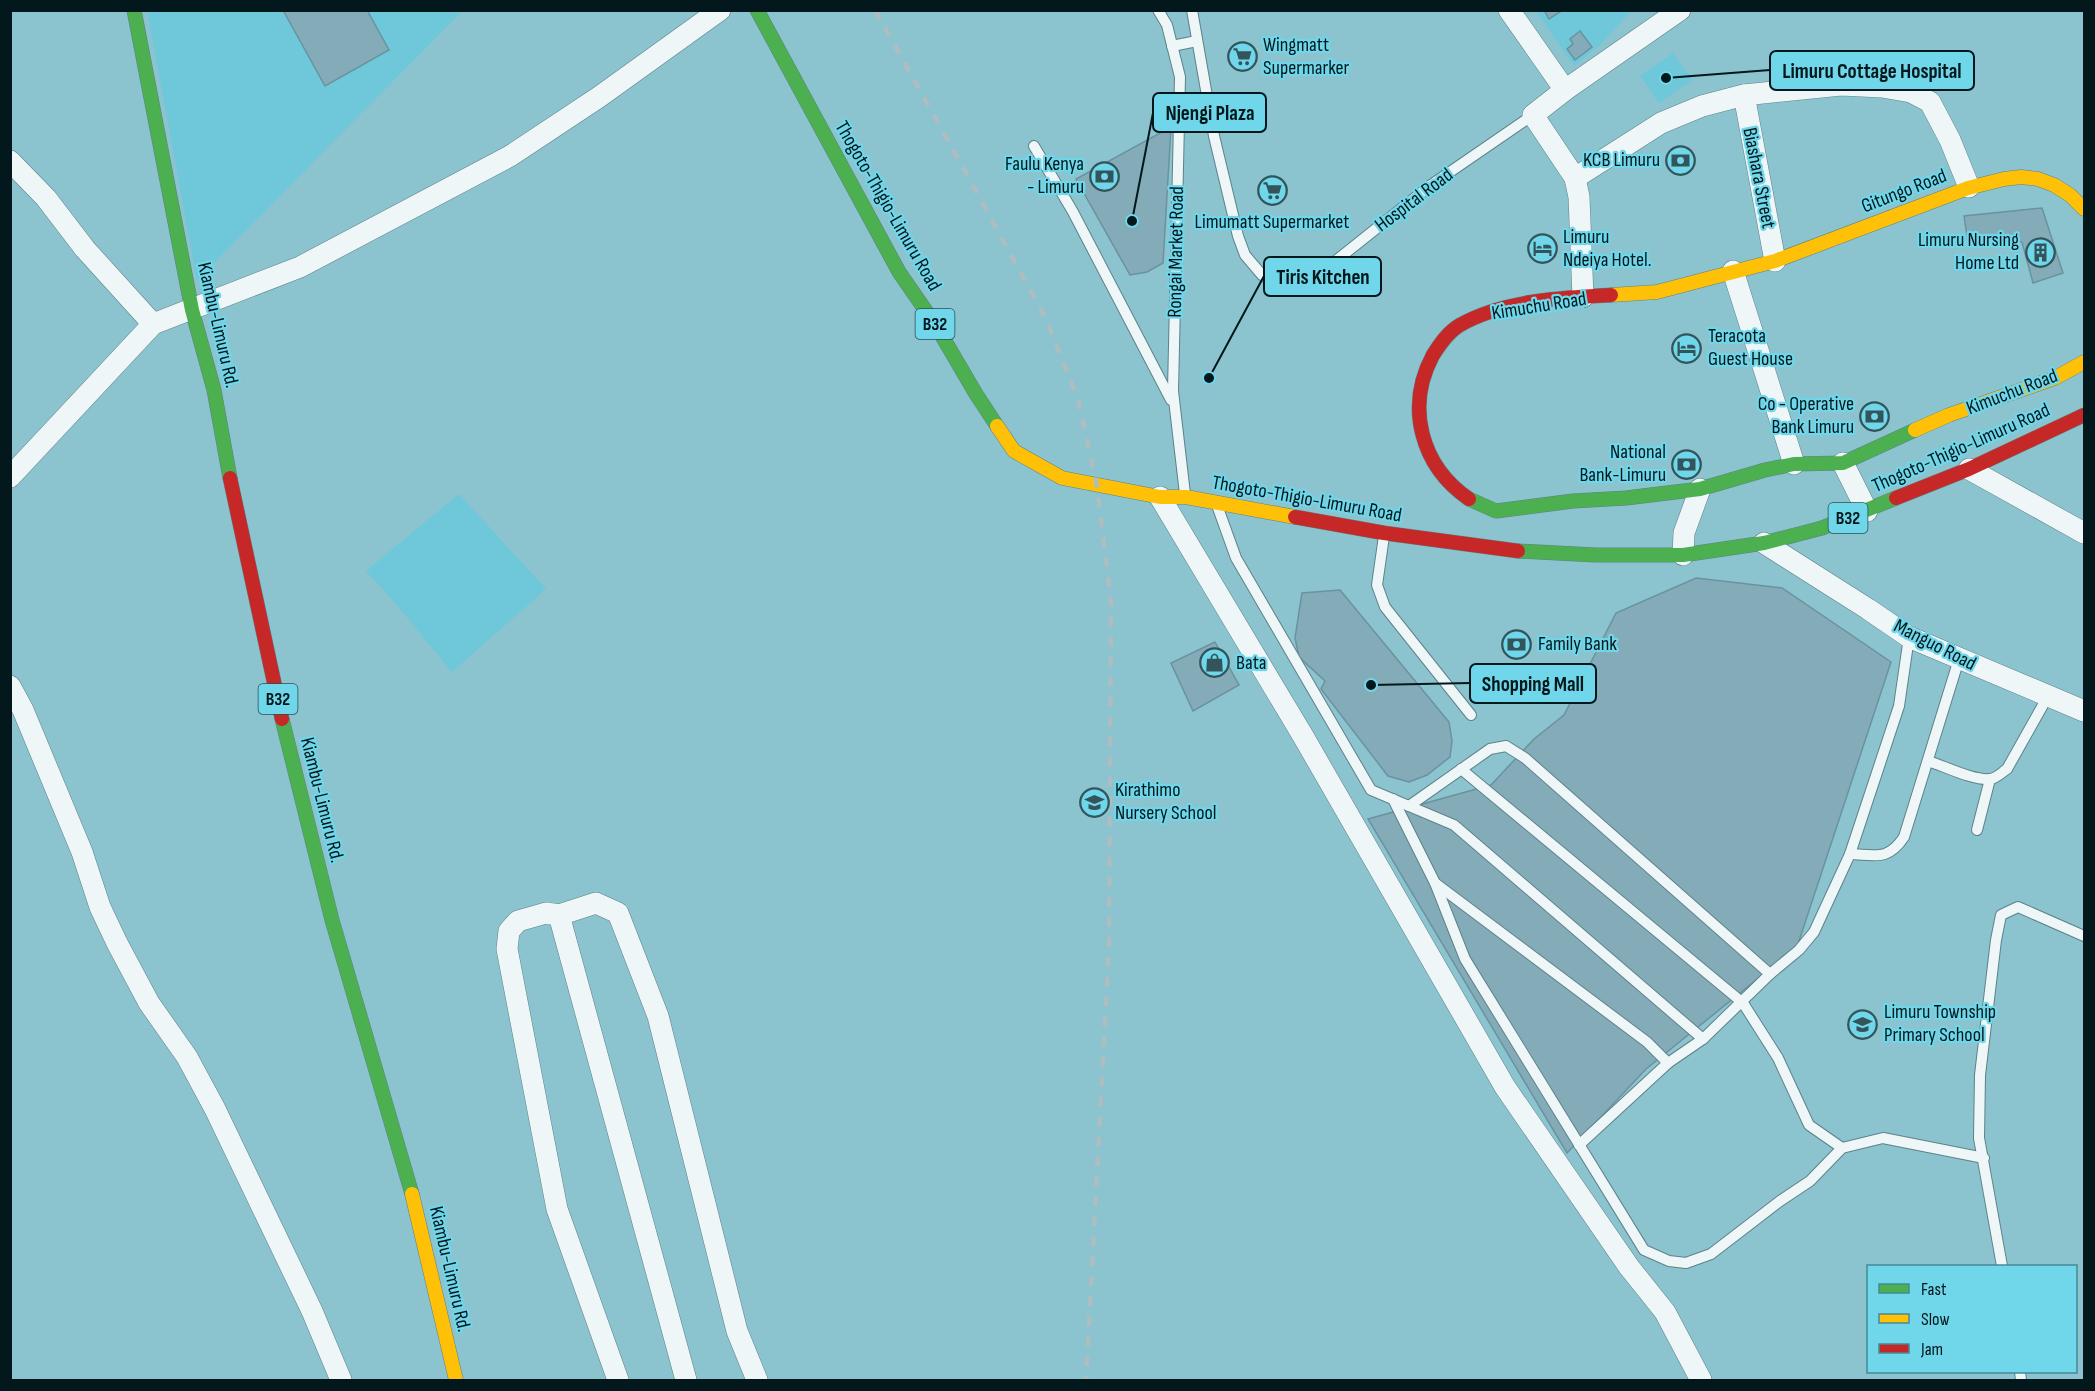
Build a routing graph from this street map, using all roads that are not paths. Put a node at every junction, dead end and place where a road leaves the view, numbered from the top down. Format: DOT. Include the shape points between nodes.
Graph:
graph roads {
  1 [pos="134,10"];
  2 [pos="720,10"];
  3 [pos="757,10"];
  4 [pos="1158,10"];
  5 [pos="1192,10"];
  6 [pos="1509,10"];
  7 [pos="1680,10"];
  8 [pos="1197,40"];
  9 [pos="1172,46"];
  10 [pos="1565,90"];
  11 [pos="1744,95"];
  12 [pos="1533,116"];
  13 [pos="1034,146"];
  14 [pos="10,162"];
  15 [pos="1575,178"];
  16 [pos="1969,187"];
  17 [pos="2085,209"];
  18 [pos="1775,261"];
  19 [pos="1733,271"];
  20 [pos="1583,297"];
  21 [pos="192,310"];
  22 [pos="153,324"];
  23 [pos="2085,362"];
  24 [pos="1174,406"];
  25 [pos="2085,415"];
  26 [pos="1842,462"];
  27 [pos="1794,464"];
  28 [pos="1969,469"];
  29 [pos="10,477"];
  30 [pos="1700,489"];
  31 [pos="1160,497"];
  32 [pos="1186,497"];
  33 [pos="1216,502"];
  34 [pos="1867,511"];
  35 [pos="1384,533"];
  36 [pos="2085,533"];
  37 [pos="1764,543"];
  38 [pos="1683,555"];
  39 [pos="1909,637"];
  40 [pos="1959,659"];
  41 [pos="10,686"];
  42 [pos="2048,696"];
  43 [pos="2085,711"];
  44 [pos="1472,715"];
  45 [pos="1928,761"];
  46 [pos="1461,769"];
  47 [pos="1990,779"];
  48 [pos="1393,799"];
  49 [pos="1409,806"];
  50 [pos="1977,830"];
  51 [pos="1850,854"];
  52 [pos="1435,883"];
  53 [pos="559,915"];
  54 [pos="2085,936"];
  55 [pos="1770,974"];
  56 [pos="1743,1003"];
  57 [pos="1703,1039"];
  58 [pos="1668,1063"];
  59 [pos="1579,1145"];
  60 [pos="1842,1148"];
  61 [pos="1983,1158"];
  62 [pos="2002,1265"];
  63 [pos="341,1380"];
  64 [pos="456,1380"];
  65 [pos="618,1380"];
  66 [pos="686,1380"];
  67 [pos="757,1380"];
  68 [pos="1701,1380"];
  1 -- 21 [label="main road, Kiambu-Limuru Rd. / B32"];
  2 -- 21 [label="street" via="510,156 300,267"];
  3 -- 31 [label="main road, Thogoto-Thigio-Limuru Road / B32" via="899,272 1014,451 1062,478"];
  4 -- 9 [label="lane, Rongai Market Road"];
  5 -- 8 [label="lane"];
  6 -- 10 [label="street"];
  7 -- 10 [label="street, Hospital Road"];
  8 -- 9 [label="lane"];
  8 -- 12 [label="lane, Hospital Road" via="1214,136 1238,236 1245,255 1262,275 1274,282 1293,282 1333,263 1431,185"];
  9 -- 24 [label="lane, Rongai Market Road" via="1180,77"];
  10 -- 12 [label="street, Hospital Road"];
  11 -- 15 [label="street" via="1702,106 1661,123"];
  11 -- 16 [label="street" via="1841,85 1911,92 1930,102"];
  11 -- 18 [label="street, Biashara Street"];
  12 -- 15 [label="street"];
  13 -- 24 [label="lane" via="1074,212"];
  14 -- 22 [label="street"];
  15 -- 20 [label="street"];
  16 -- 17 [label="main road, Gitungo Road" via="2024,177 2045,179 2064,189"];
  16 -- 18 [label="main road, Gitungo Road"];
  18 -- 19 [label="main road, Gitungo Road"];
  19 -- 20 [label="main road, Kimuchu Road" via="1657,292"];
  19 -- 27 [label="street"];
  20 -- 30 [label="main road, Kimuchu Road" via="1488,312 1458,326 1440,344 1419,392 1419,424 1429,454 1456,489 1475,503 1496,511"];
  21 -- 22 [label="street"];
  21 -- 64 [label="main road, Kiambu-Limuru Rd. / B32" via="214,390 282,719 332,920 407,1172"];
  22 -- 29 [label="street"];
  23 -- 26 [label="main road, Kimuchu Road" via="2055,378 1950,415"];
  24 -- 32 [label="lane, Rongai Market Road"];
  25 -- 28 [label="main road, Thogoto-Thigio-Limuru Road / B32"];
  26 -- 27 [label="main road, Kimuchu Road"];
  26 -- 34 [label="street"];
  27 -- 30 [label="main road, Kimuchu Road"];
  28 -- 34 [label="main road, Thogoto-Thigio-Limuru Road / B32"];
  28 -- 36 [label="street"];
  30 -- 38 [label="street" via="1684,533"];
  31 -- 32 [label="main road, Thogoto-Thigio-Limuru Road / B32"];
  31 -- 68 [label="street" via="1505,1087 1629,1267 1665,1312"];
  32 -- 33 [label="main road, Thogoto-Thigio-Limuru Road / B32"];
  33 -- 35 [label="main road, Thogoto-Thigio-Limuru Road / B32"];
  33 -- 48 [label="lane" via="1236,558 1371,790"];
  34 -- 37 [label="main road, Thogoto-Thigio-Limuru Road / B32"];
  35 -- 38 [label="main road, Thogoto-Thigio-Limuru Road / B32" via="1526,552"];
  35 -- 44 [label="lane" via="1377,585 1385,607"];
  37 -- 38 [label="main road, Thogoto-Thigio-Limuru Road / B32"];
  37 -- 39 [label="street, Manguo Road"];
  39 -- 40 [label="street, Manguo Road"];
  39 -- 51 [label="lane" via="1899,706"];
  40 -- 42 [label="street, Manguo Road"];
  40 -- 45 [label="lane"];
  41 -- 63 [label="street" via="117,943 215,1109"];
  42 -- 43 [label="street, Manguo Road"];
  42 -- 47 [label="lane" via="2007,769"];
  45 -- 47 [label="lane"];
  45 -- 51 [label="lane" via="1904,837 1896,849 1886,855"];
  46 -- 49 [label="lane"];
  46 -- 55 [label="lane" via="1490,749 1506,746 1525,758"];
  46 -- 56 [label="lane"];
  47 -- 50 [label="lane"];
  48 -- 49 [label="lane"];
  48 -- 52 [label="lane"];
  49 -- 57 [label="lane" via="1454,825"];
  51 -- 55 [label="lane" via="1814,932"];
  52 -- 58 [label="lane" via="1647,1042"];
  52 -- 59 [label="lane" via="1465,959"];
  53 -- 65 [label="street" via="546,913 518,921 509,931 507,949 558,1209"];
  53 -- 66 [label="street"];
  53 -- 67 [label="street" via="596,903 618,913 657,1016 737,1332"];
  54 -- 61 [label="lane" via="2018,908 2001,915 1980,1075 1979,1138"];
  55 -- 56 [label="lane"];
  56 -- 57 [label="lane"];
  56 -- 60 [label="lane" via="1778,1058 1809,1125"];
  57 -- 58 [label="lane"];
  58 -- 59 [label="lane"];
  59 -- 60 [label="lane" via="1644,1250 1669,1261 1686,1263 1720,1248 1810,1181"];
  60 -- 61 [label="lane" via="1883,1138"];
  61 -- 62 [label="lane"];
}
